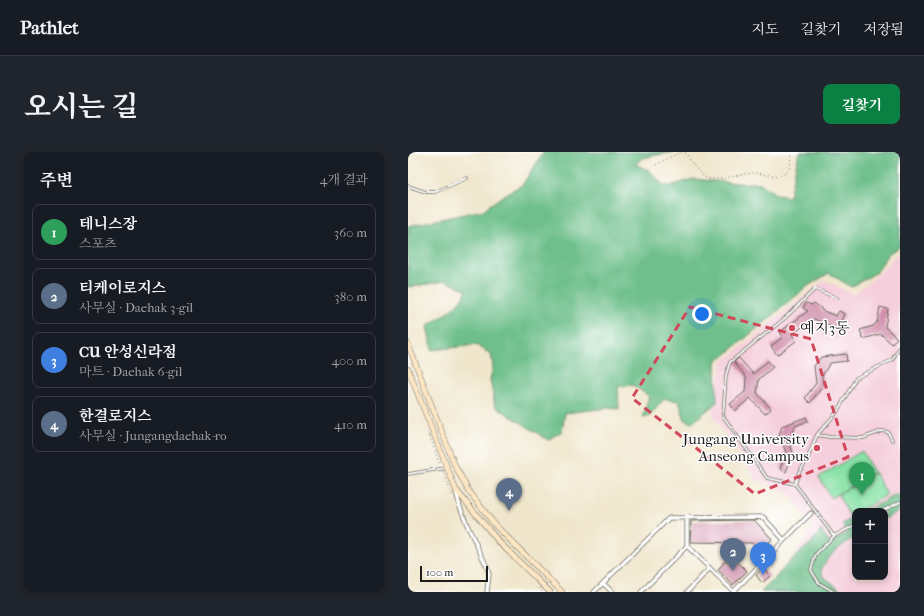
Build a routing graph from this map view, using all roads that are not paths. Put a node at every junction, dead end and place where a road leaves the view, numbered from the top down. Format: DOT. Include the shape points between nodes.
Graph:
graph roads {
  1 [pos="467,178"];
  2 [pos="408,186"];
  3 [pos="837,298"];
  4 [pos="408,344"];
  5 [pos="900,347"];
  6 [pos="408,369"];
  7 [pos="817,435"];
  8 [pos="892,440"];
  9 [pos="447,468"];
  10 [pos="408,474"];
  11 [pos="795,484"];
  12 [pos="456,490"];
  13 [pos="900,502"];
  14 [pos="888,508"];
  15 [pos="810,513"];
  16 [pos="687,518"];
  17 [pos="852,527"];
  18 [pos="834,536"];
  19 [pos="784,540"];
  20 [pos="687,546"];
  21 [pos="710,568"];
  22 [pos="603,583"];
  23 [pos="487,592"];
  24 [pos="550,592"];
  25 [pos="562,592"];
  26 [pos="594,592"];
  27 [pos="612,592"];
  28 [pos="641,592"];
  29 [pos="687,592"];
  30 [pos="734,592"];
  31 [pos="834,592"];
  1 -- 2 [label="lane" via="435,192"];
  3 -- 11 [label="lane" via="815,289 784,319 730,362 726,375 723,416 767,478"];
  4 -- 25 [label="street" via="455,466 468,490 495,526"];
  5 -- 7 [label="lane" via="892,360 856,378 837,412"];
  6 -- 9 [label="street"];
  7 -- 8 [label="lane" via="863,438 882,431 888,432"];
  7 -- 11 [label="lane"];
  9 -- 10 [label="lane"];
  9 -- 12 [label="street"];
  11 -- 18 [label="lane"];
  12 -- 23 [label="street" via="468,527 487,567"];
  12 -- 24 [label="street" via="499,542"];
  13 -- 14 [label="lane"];
  15 -- 19 [label="street"];
  16 -- 19 [label="street" via="763,517"];
  16 -- 20 [label="street"];
  16 -- 22 [label="street" via="669,518"];
  17 -- 18 [label="lane"];
  18 -- 31 [label="lane" via="816,554 811,570 819,583"];
  19 -- 30 [label="street"];
  20 -- 21 [label="street"];
  20 -- 28 [label="street"];
  21 -- 29 [label="street"];
  21 -- 30 [label="street"];
  22 -- 26 [label="street"];
  22 -- 27 [label="street"];
}
